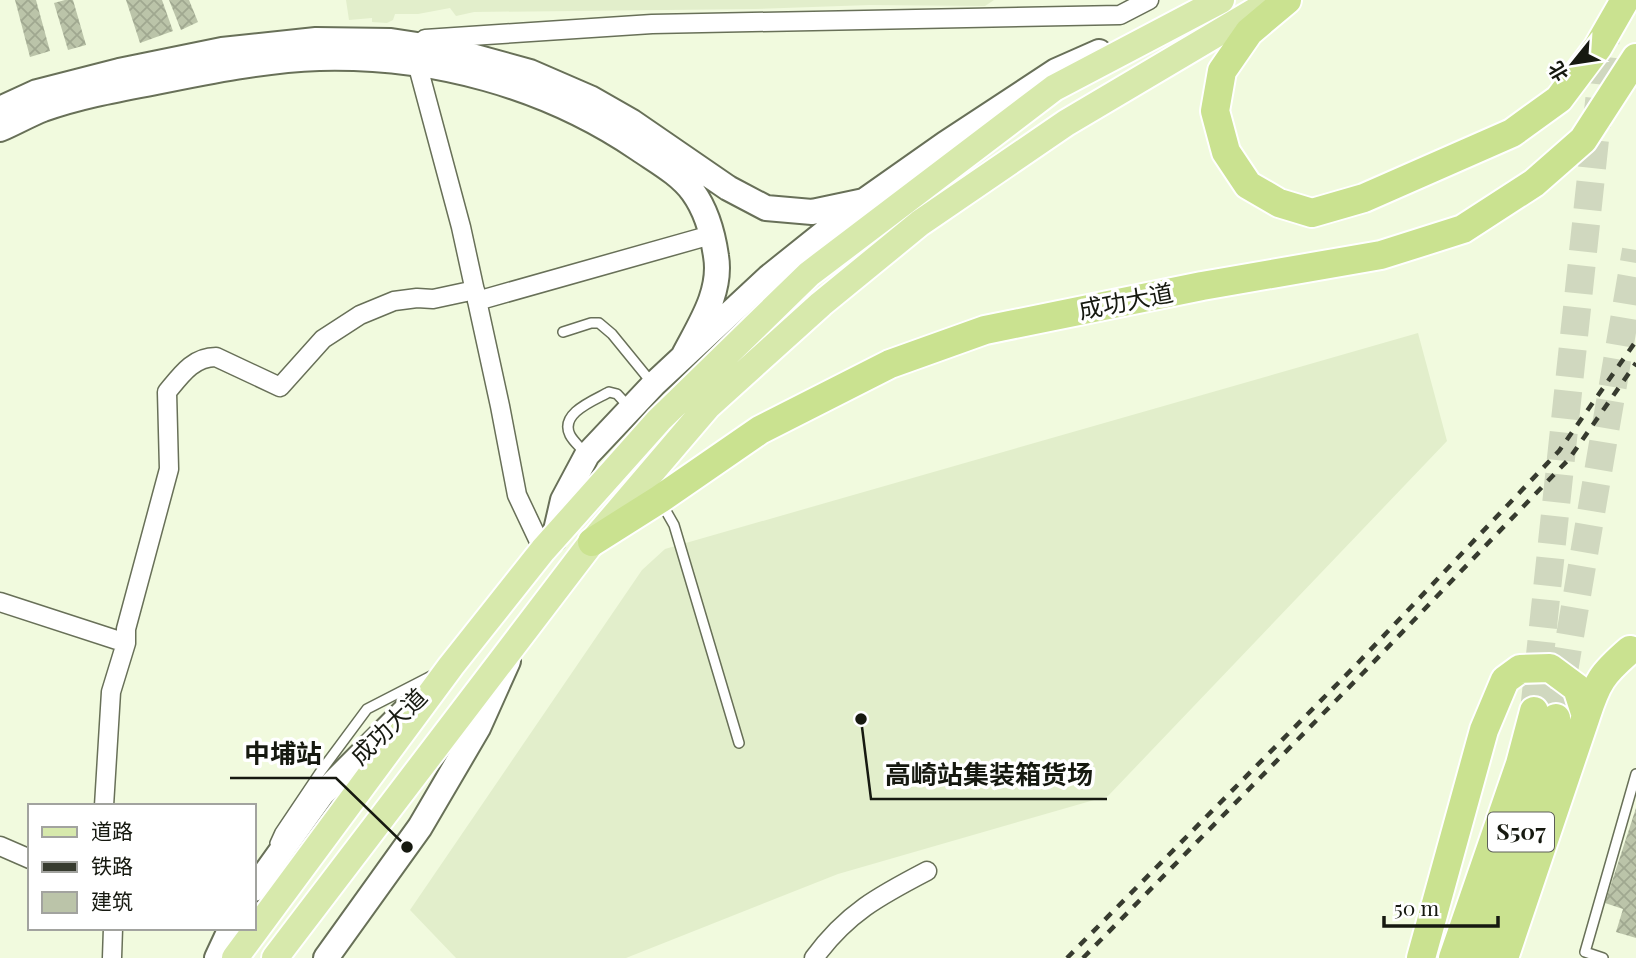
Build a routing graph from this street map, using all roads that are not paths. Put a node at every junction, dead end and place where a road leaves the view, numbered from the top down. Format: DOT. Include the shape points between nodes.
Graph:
graph roads {
  1 [pos="1149,0"];
  2 [pos="1205,0"];
  3 [pos="1221,0"];
  4 [pos="1275,0"];
  5 [pos="1287,0"];
  6 [pos="1625,0"];
  7 [pos="1169,29"];
  8 [pos="391,41"];
  9 [pos="1636,58"];
  10 [pos="417,63"];
  11 [pos="0,109"];
  12 [pos="0,130"];
  13 [pos="864,201"];
  14 [pos="711,235"];
  15 [pos="476,296"];
  16 [pos="563,332"];
  17 [pos="684,355"];
  18 [pos="653,384"];
  19 [pos="630,409"];
  20 [pos="587,455"];
  21 [pos="660,499"];
  22 [pos="592,542"];
  23 [pos="548,545"];
  24 [pos="0,602"];
  25 [pos="519,637"];
  26 [pos="126,643"];
  27 [pos="1634,645"];
  28 [pos="451,666"];
  29 [pos="1586,716"];
  30 [pos="739,743"];
  31 [pos="1636,774"];
  32 [pos="104,804"];
  33 [pos="0,846"];
  34 [pos="28,858"];
  35 [pos="927,871"];
  36 [pos="258,884"];
  37 [pos="113,930"];
  38 [pos="230,930"];
  39 [pos="256,930"];
  40 [pos="256,930"];
  41 [pos="112,958"];
  42 [pos="217,958"];
  43 [pos="235,958"];
  44 [pos="275,958"];
  45 [pos="326,958"];
  46 [pos="814,958"];
  47 [pos="1421,958"];
  48 [pos="1453,958"];
  49 [pos="1481,958"];
  50 [pos="1504,958"];
  51 [pos="1603,958"];
  1 -- 8 [label="street" via="1120,15 652,24"];
  2 -- 7 [label="main road"];
  3 -- 7 [label="main road"];
  4 -- 22 [label="main road" via="1066,123 920,223 708,406"];
  5 -- 6 [label="highway" via="1250,32 1222,71 1214,111 1226,152 1248,185 1279,203 1312,213 1364,198 1511,133 1559,99 1598,47"];
  7 -- 13 [label="main road" via="1105,49 1056,71"];
  7 -- 23 [label="main road" via="1054,88 809,274 659,420"];
  8 -- 11 [label="main road" via="316,40 222,50 37,92"];
  8 -- 13 [label="main road" via="450,50 530,72 590,98 766,208 812,212"];
  9 -- 21 [label="highway, 成功大道" via="1583,140 1534,183 1462,229 1381,256 985,330 890,364 760,430"];
  10 -- 12 [label="main road" via="317,58 225,68 44,109"];
  10 -- 14 [label="main road" via="524,89 592,120 672,171 693,192"];
  10 -- 15 [label="street"];
  13 -- 17 [label="main road" via="769,277"];
  14 -- 15 [label="street"];
  14 -- 17 [label="main road" via="717,258 714,297"];
  15 -- 23 [label="street" via="517,495"];
  15 -- 26 [label="street" via="394,301 360,315 323,339 280,387 216,357 189,367 167,392 169,469"];
  16 -- 18 [label="lane" via="599,323"];
  17 -- 18 [label="main road"];
  18 -- 19 [label="main road"];
  19 -- 20 [label="main road"];
  19 -- 20 [label="lane" via="609,392 572,415 570,436"];
  20 -- 23 [label="main road" via="563,499"];
  21 -- 22 [label="highway, 成功大道"];
  21 -- 30 [label="lane" via="674,525"];
  22 -- 25 [label="main road"];
  23 -- 28 [label="main road"];
  24 -- 26 [label="street"];
  25 -- 44 [label="main road"];
  25 -- 45 [label="main road" via="478,728 420,827"];
  26 -- 32 [label="street" via="111,692"];
  27 -- 29 [label="highway" via="1605,671"];
  28 -- 36 [label="main road, 成功大道" via="322,794"];
  28 -- 39 [label="main road"];
  29 -- 47 [label="highway" via="1577,688 1550,668 1520,669 1505,680 1484,730"];
  29 -- 50 [label="highway"];
  31 -- 51 [label="lane" via="1585,952"];
  33 -- 34 [label="street"];
  35 -- 46 [label="street" via="861,908"];
  37 -- 41 [label="street"];
  38 -- 42 [label="main road"];
  40 -- 43 [label="main road"];
  48 -- 49 [label="highway, S507" via="1520,764 1545,714"];
}
